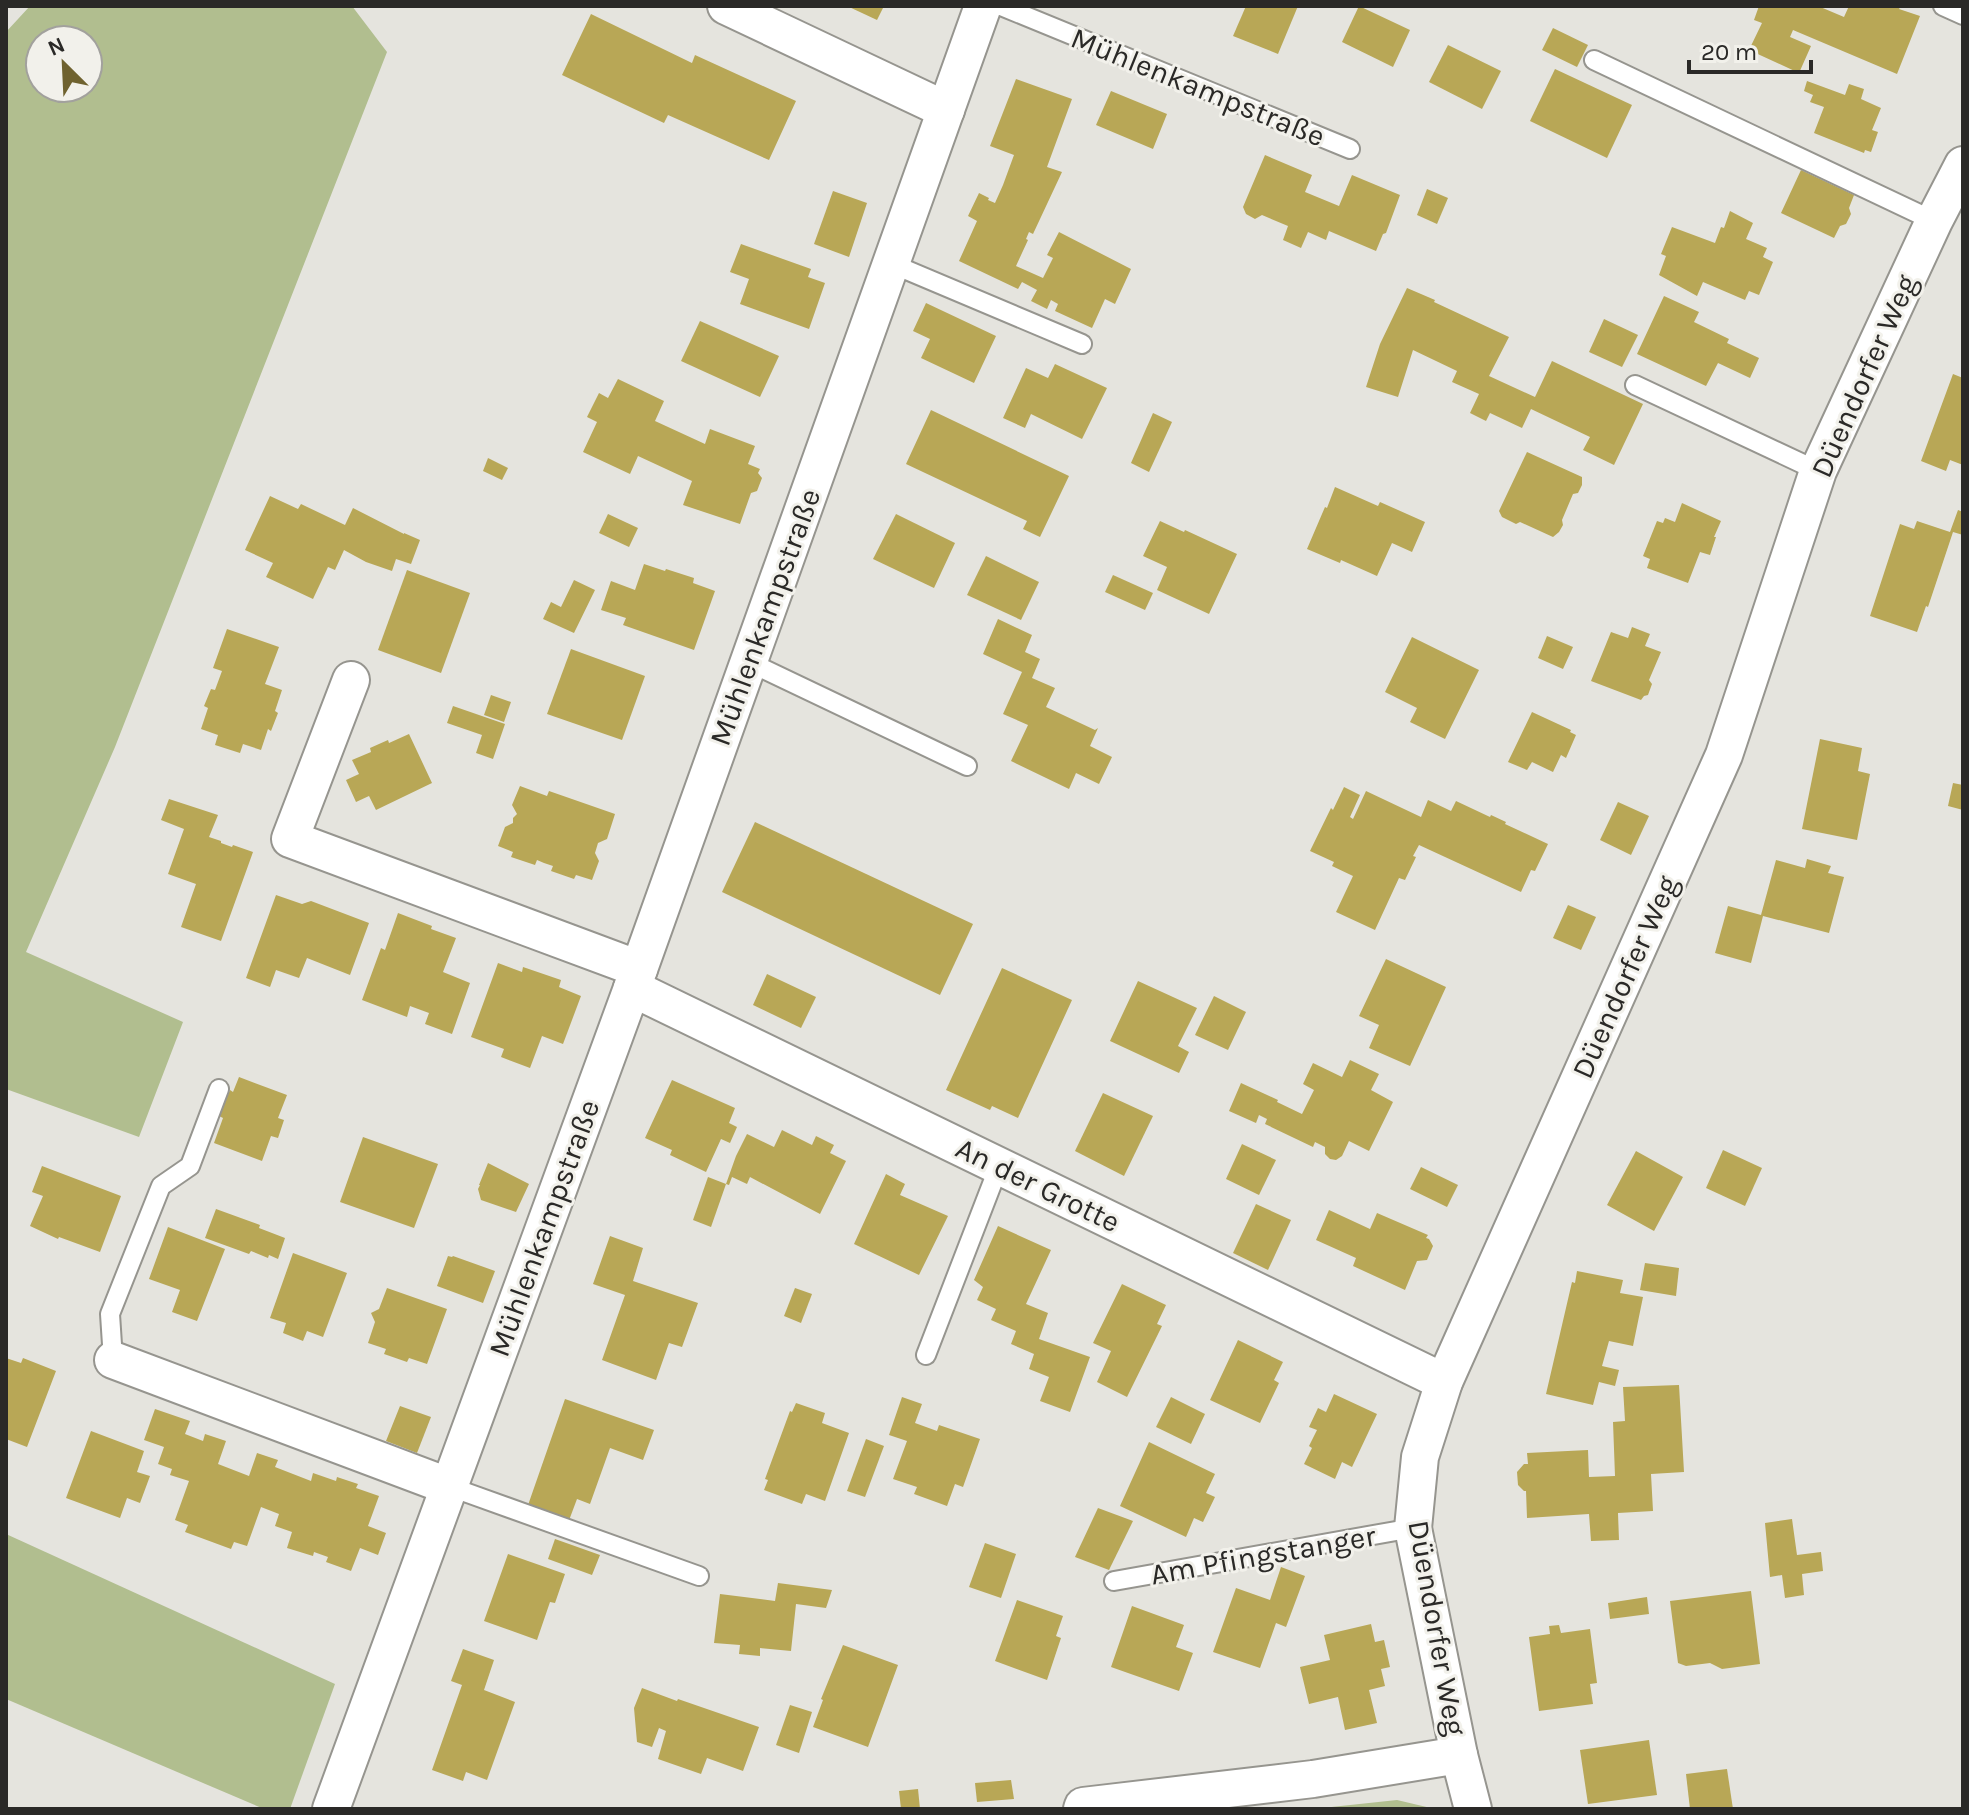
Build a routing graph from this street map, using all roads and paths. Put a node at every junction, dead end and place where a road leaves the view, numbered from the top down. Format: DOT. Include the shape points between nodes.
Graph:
graph roads {
  1 [pos="726,6"];
  2 [pos="983,6"];
  3 [pos="1001,6"];
  4 [pos="1943,6"];
  5 [pos="1963,15"];
  6 [pos="1594,60"];
  7 [pos="946,110"];
  8 [pos="1350,149"];
  9 [pos="1963,165"];
  10 [pos="1934,221"];
  11 [pos="890,263"];
  12 [pos="1082,344"];
  13 [pos="1635,385"];
  14 [pos="1818,471"];
  15 [pos="749,662"];
  16 [pos="351,680"];
  17 [pos="967,766"];
  18 [pos="636,979"];
  19 [pos="219,1089"];
  20 [pos="999,1166"];
  21 [pos="926,1355"];
  22 [pos="113,1360"];
  23 [pos="1444,1382"];
  24 [pos="448,1486"];
  25 [pos="1413,1528"];
  26 [pos="699,1576"];
  27 [pos="1114,1581"];
  28 [pos="1459,1755"];
  29 [pos="331,1809"];
  30 [pos="1082,1809"];
  31 [pos="1473,1809"];
  1 -- 7 [label="street"];
  2 -- 7 [label="street, Mühlenkampstraße"];
  3 -- 8 [label="lane, Mühlenkampstraße"];
  4 -- 5 [label="lane"];
  6 -- 10 [label="lane"];
  7 -- 11 [label="street, Mühlenkampstraße"];
  9 -- 10 [label="street, Düendorfer Weg"];
  10 -- 14 [label="street, Düendorfer Weg"];
  11 -- 12 [label="lane"];
  11 -- 15 [label="street, Mühlenkampstraße"];
  13 -- 14 [label="lane"];
  14 -- 23 [label="street, Düendorfer Weg" via="1724,755"];
  15 -- 17 [label="lane"];
  15 -- 18 [label="street, Mühlenkampstraße"];
  16 -- 18 [label="street" via="290,839"];
  18 -- 20 [label="street, An der Grotte"];
  18 -- 24 [label="street, Mühlenkampstraße"];
  19 -- 22 [label="lane" via="190,1166 161,1186 110,1314"];
  20 -- 21 [label="lane"];
  20 -- 23 [label="street, An der Grotte"];
  22 -- 24 [label="street"];
  23 -- 25 [label="street, Düendorfer Weg" via="1420,1457"];
  24 -- 26 [label="lane"];
  24 -- 29 [label="street, Mühlenkampstraße"];
  25 -- 27 [label="lane, Am Pfingstanger"];
  25 -- 28 [label="street, Düendorfer Weg"];
  28 -- 30 [label="street"];
  28 -- 31 [label="street, Düendorfer Weg"];
}
